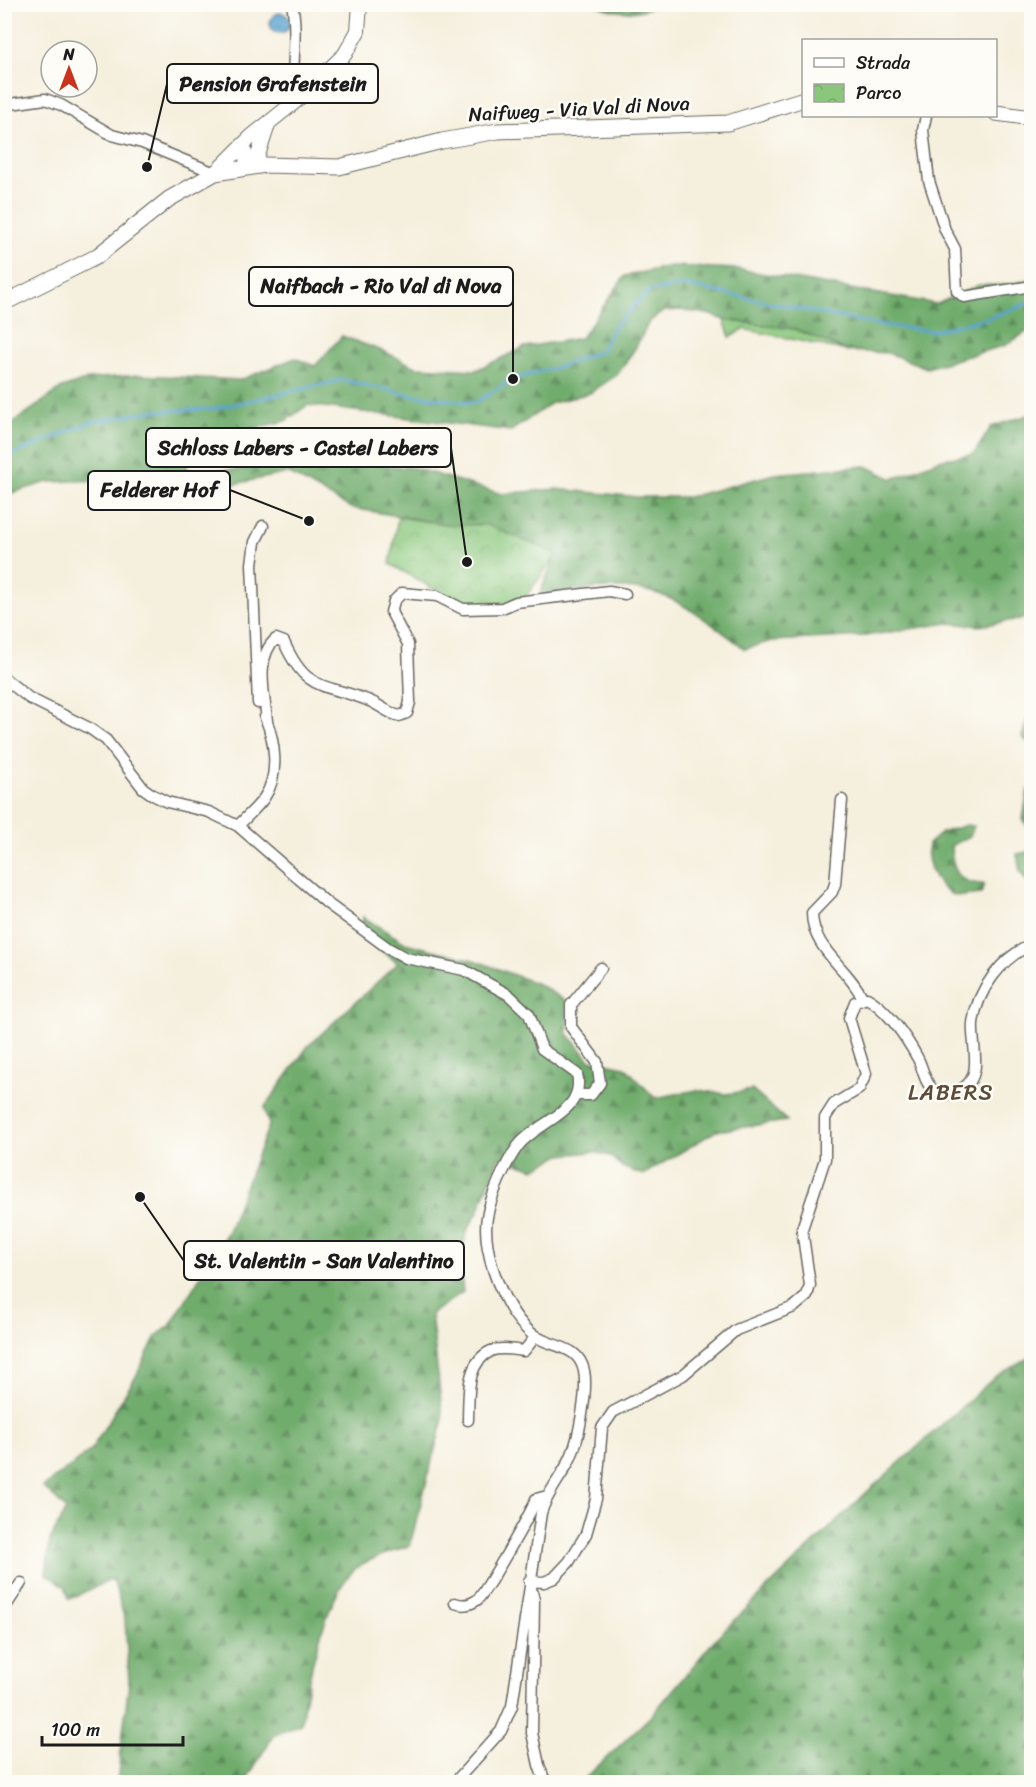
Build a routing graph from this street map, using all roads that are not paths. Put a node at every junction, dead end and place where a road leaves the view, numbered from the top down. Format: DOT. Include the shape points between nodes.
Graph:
graph roads {
  1 [pos="292,4"];
  2 [pos="360,12"];
  3 [pos="802,100"];
  4 [pos="297,101"];
  5 [pos="4,105"];
  6 [pos="997,113"];
  7 [pos="926,117"];
  8 [pos="1032,118"];
  9 [pos="266,130"];
  10 [pos="243,146"];
  11 [pos="248,166"];
  12 [pos="282,166"];
  13 [pos="215,173"];
  14 [pos="1032,286"];
  15 [pos="4,303"];
  16 [pos="263,526"];
  17 [pos="625,594"];
  18 [pos="4,678"];
  19 [pos="267,721"];
  20 [pos="842,800"];
  21 [pos="238,826"];
  22 [pos="1032,945"];
  23 [pos="601,968"];
  24 [pos="863,999"];
  25 [pos="578,1095"];
  26 [pos="536,1336"];
  27 [pos="468,1420"];
  28 [pos="547,1496"];
  29 [pos="529,1581"];
  30 [pos="21,1583"];
  31 [pos="455,1603"];
  32 [pos="4,1609"];
  33 [pos="455,1782"];
  34 [pos="545,1782"];
  1 -- 4 [label="street" via="296,39 293,88"];
  2 -- 4 [label="street" via="356,38 345,54"];
  3 -- 12 [label="main road, Naifweg - Via Val di Nova" via="729,123 498,131 339,167"];
  4 -- 9 [label="street"];
  5 -- 13 [label="street" via="45,99 112,135"];
  6 -- 8 [label="main road"];
  7 -- 14 [label="street" via="923,130 929,181 955,249 957,291 964,297"];
  9 -- 10 [label="street"];
  9 -- 11 [label="street" via="258,155"];
  9 -- 12 [label="street" via="265,149"];
  10 -- 11 [label="street"];
  10 -- 13 [label="street"];
  11 -- 12 [label="main road, Naifweg - Via Val di Nova"];
  11 -- 13 [label="main road, Naifweg - Via Val di Nova"];
  13 -- 15 [label="main road, Naifweg - Via Val di Nova" via="169,199 96,257"];
  16 -- 19 [label="street" via="255,542 252,564 258,702"];
  17 -- 19 [label="street" via="609,591 472,610 437,596 402,593 391,612 408,644 407,713 399,716 378,704 319,685 299,671 284,642 276,639 267,646 262,664"];
  18 -- 21 [label="street" via="29,698 89,728 106,741 153,795 209,812"];
  19 -- 21 [label="street" via="274,748 270,786"];
  20 -- 24 [label="street" via="835,884 812,913 812,920 825,950 857,986"];
  21 -- 25 [label="street" via="328,904 388,948 406,958 464,970 509,995 529,1014 542,1049 577,1074"];
  22 -- 24 [label="street" via="1001,965 982,996 974,1020 975,1066 971,1080 947,1094 936,1092 928,1084 917,1057 880,1005"];
  23 -- 25 [label="street" via="571,1005 571,1027 597,1062 600,1083 591,1095"];
  24 -- 29 [label="street" via="855,1002 849,1017 866,1074 859,1089 834,1104 825,1118 825,1159 802,1229 810,1285 807,1296 794,1307 736,1330 683,1375 613,1412 602,1428 596,1498 586,1534 554,1578"];
  25 -- 26 [label="street" via="571,1105 529,1134 510,1158 487,1217 486,1241 495,1274 513,1310"];
  26 -- 27 [label="street" via="525,1351 500,1349 482,1359 470,1378"];
  26 -- 28 [label="street" via="569,1349 585,1372 571,1458"];
  28 -- 29 [label="street" via="536,1533"];
  28 -- 31 [label="street" via="536,1499 483,1594 471,1604"];
  29 -- 33 [label="street" via="512,1706 501,1731"];
  29 -- 34 [label="street" via="534,1600 532,1733"];
  30 -- 32 [label="street"];
}
